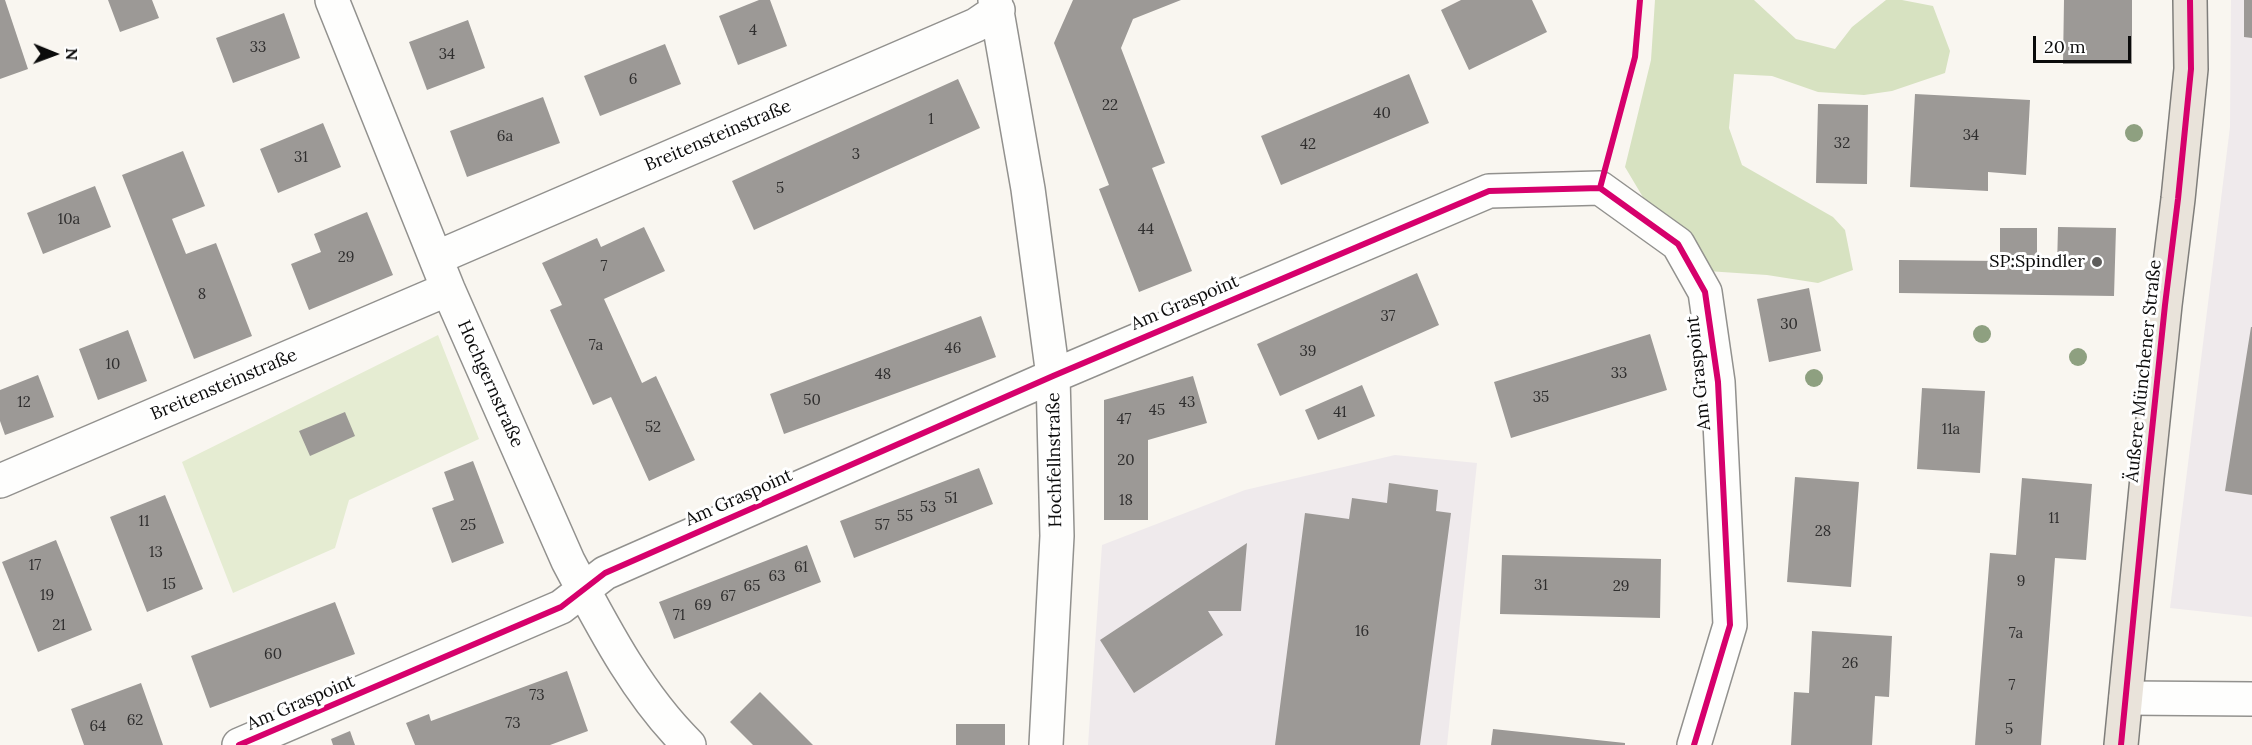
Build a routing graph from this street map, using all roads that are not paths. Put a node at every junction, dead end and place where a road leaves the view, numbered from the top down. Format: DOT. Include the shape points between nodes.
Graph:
graph roads {
  1 [pos="332,0"];
  2 [pos="2190,0"];
  3 [pos="997,5"];
  4 [pos="436,258"];
  5 [pos="448,289"];
  6 [pos="1053,376"];
  7 [pos="0,481"];
  8 [pos="584,590"];
  9 [pos="2126,698"];
  10 [pos="2252,699"];
  11 [pos="239,745"];
  12 [pos="689,745"];
  13 [pos="1046,745"];
  14 [pos="1694,745"];
  15 [pos="2121,745"];
  1 -- 4 [label="street, Hochgernstraße"];
  2 -- 9 [label="main road, Äußere Münchener Straße" via="2191,69"];
  3 -- 4 [label="street, Breitensteinstraße" via="976,25"];
  3 -- 6 [label="street, Hochfellnstraße" via="1028,189"];
  4 -- 5 [label="street, Hochgernstraße"];
  5 -- 7 [label="street, Breitensteinstraße"];
  5 -- 8 [label="street, Hochgernstraße"];
  6 -- 8 [label="street, Am Graspoint" via="605,573"];
  6 -- 13 [label="street, Hochfellnstraße" via="1057,536"];
  6 -- 14 [label="street, Am Graspoint" via="1489,191 1600,188 1678,243 1705,292 1718,382 1730,624"];
  8 -- 11 [label="street, Am Graspoint" via="561,607"];
  8 -- 12 [label="street, Hochgernstraße" via="640,686"];
  9 -- 10 [label="street"];
  9 -- 15 [label="main road, Äußere Münchener Straße"];
}
